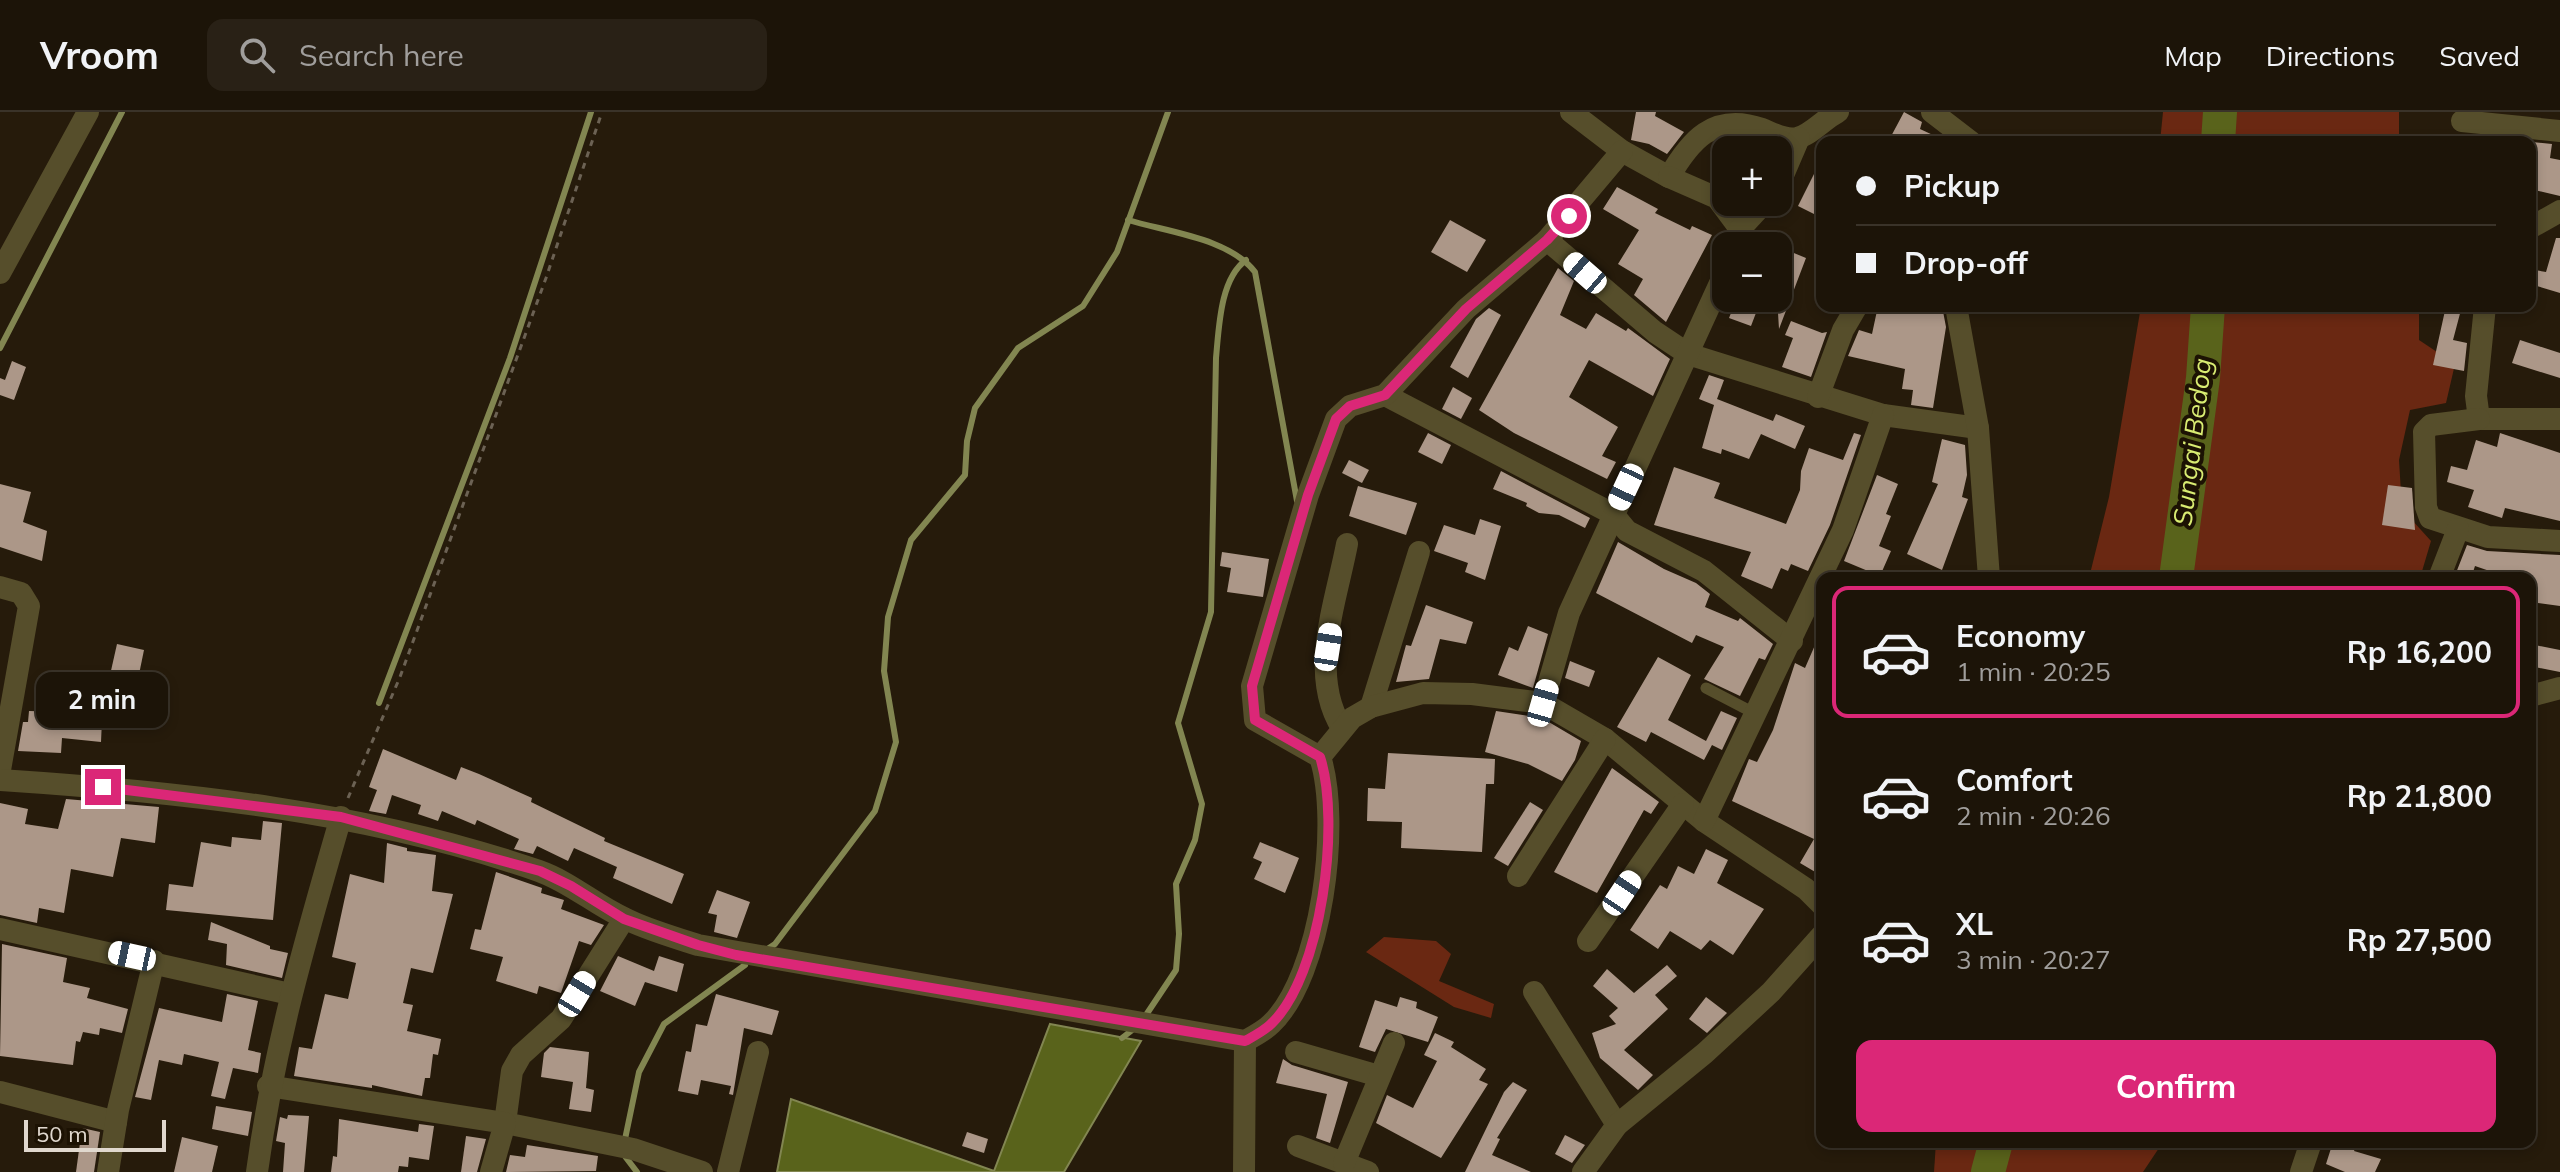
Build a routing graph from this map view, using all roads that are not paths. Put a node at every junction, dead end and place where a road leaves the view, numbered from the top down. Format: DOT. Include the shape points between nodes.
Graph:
graph roads {
  1 [pos="88,112"];
  2 [pos="1571,112"];
  3 [pos="1838,112"];
  4 [pos="1932,112"];
  5 [pos="2462,121"];
  6 [pos="2560,131"];
  7 [pos="1963,136"];
  8 [pos="1799,138"];
  9 [pos="1622,151"];
  10 [pos="1792,154"];
  11 [pos="1669,177"];
  12 [pos="2560,211"];
  13 [pos="2536,225"];
  14 [pos="1735,232"];
  15 [pos="1547,240"];
  16 [pos="0,273"];
  17 [pos="1712,301"];
  18 [pos="1854,312"];
  19 [pos="1957,312"];
  20 [pos="2484,312"];
  21 [pos="1688,354"];
  22 [pos="1385,395"];
  23 [pos="1818,397"];
  24 [pos="1883,415"];
  25 [pos="2479,419"];
  26 [pos="2560,419"];
  27 [pos="1978,428"];
  28 [pos="1613,514"];
  29 [pos="2458,529"];
  30 [pos="2560,541"];
  31 [pos="1347,544"];
  32 [pos="1419,552"];
  33 [pos="1824,572"];
  34 [pos="1989,572"];
  35 [pos="2441,572"];
  36 [pos="0,587"];
  37 [pos="1816,589"];
  38 [pos="1792,641"];
  39 [pos="1706,688"];
  40 [pos="2560,688"];
  41 [pos="2536,694"];
  42 [pos="1543,703"];
  43 [pos="1371,707"];
  44 [pos="1756,714"];
  45 [pos="1342,728"];
  46 [pos="1605,739"];
  47 [pos="1320,757"];
  48 [pos="0,770"];
  49 [pos="0,780"];
  50 [pos="1683,804"];
  51 [pos="341,817"];
  52 [pos="1704,821"];
  53 [pos="1518,876"];
  54 [pos="1816,899"];
  55 [pos="624,919"];
  56 [pos="0,929"];
  57 [pos="1588,941"];
  58 [pos="1816,942"];
  59 [pos="154,961"];
  60 [pos="1534,992"];
  61 [pos="290,994"];
  62 [pos="1245,1041"];
  63 [pos="1394,1043"];
  64 [pos="758,1052"];
  65 [pos="1296,1052"];
  66 [pos="1379,1076"];
  67 [pos="268,1086"];
  68 [pos="0,1092"];
  69 [pos="116,1122"];
  70 [pos="505,1123"];
  71 [pos="1617,1125"];
  72 [pos="1298,1146"];
  73 [pos="2309,1148"];
  74 [pos="1344,1163"];
  75 [pos="108,1172"];
  76 [pos="257,1172"];
  77 [pos="491,1172"];
  78 [pos="702,1172"];
  79 [pos="728,1172"];
  80 [pos="1244,1172"];
  81 [pos="1368,1172"];
  82 [pos="1583,1172"];
  83 [pos="2301,1172"];
  1 -- 16 [label="street"];
  2 -- 9 [label="street"];
  3 -- 8 [label="street"];
  4 -- 7 [label="street"];
  5 -- 6 [label="street"];
  8 -- 10 [label="street"];
  8 -- 11 [label="street" via="1787,139 1754,126 1714,128 1689,142"];
  9 -- 11 [label="street"];
  9 -- 15 [label="street"];
  11 -- 14 [label="street" via="1717,198"];
  12 -- 13 [label="street"];
  15 -- 21 [label="street"];
  15 -- 22 [label="street" via="1466,309"];
  17 -- 21 [label="street"];
  18 -- 23 [label="street"];
  19 -- 27 [label="street"];
  20 -- 25 [label="street" via="2476,396"];
  21 -- 23 [label="street"];
  21 -- 28 [label="street"];
  22 -- 28 [label="street"];
  22 -- 47 [label="street" via="1350,406 1336,419 1252,686 1255,720"];
  23 -- 24 [label="street"];
  24 -- 27 [label="street"];
  24 -- 33 [label="street"];
  25 -- 26 [label="street"];
  25 -- 29 [label="street" via="2431,425 2424,432 2426,507 2430,518"];
  27 -- 34 [label="street"];
  28 -- 38 [label="street" via="1627,531 1704,571"];
  28 -- 42 [label="street" via="1569,613"];
  29 -- 30 [label="street" via="2488,537"];
  29 -- 35 [label="street"];
  31 -- 45 [label="street" via="1325,665 1328,700"];
  32 -- 43 [label="street"];
  36 -- 48 [label="street" via="21,593 29,606"];
  37 -- 38 [label="street"];
  38 -- 44 [label="street"];
  39 -- 44 [label="lane"];
  40 -- 41 [label="street"];
  42 -- 43 [label="street" via="1423,693"];
  42 -- 46 [label="street"];
  43 -- 45 [label="street"];
  44 -- 52 [label="street"];
  45 -- 47 [label="street"];
  46 -- 50 [label="street"];
  46 -- 53 [label="street"];
  47 -- 62 [label="street" via="1327,787 1328,862 1308,957 1272,1024"];
  49 -- 51 [label="street" via="103,787"];
  50 -- 52 [label="street"];
  50 -- 57 [label="street"];
  51 -- 55 [label="street" via="540,871"];
  51 -- 61 [label="street"];
  52 -- 54 [label="street"];
  55 -- 62 [label="street" via="736,955"];
  55 -- 70 [label="street" via="561,1019 530,1045 512,1071"];
  56 -- 59 [label="street"];
  58 -- 71 [label="street" via="1705,1053"];
  59 -- 61 [label="street"];
  59 -- 69 [label="street"];
  60 -- 71 [label="street"];
  61 -- 67 [label="street"];
  62 -- 80 [label="street"];
  63 -- 66 [label="street"];
  64 -- 79 [label="street"];
  65 -- 66 [label="street"];
  66 -- 74 [label="street"];
  67 -- 70 [label="street"];
  67 -- 76 [label="street"];
  68 -- 69 [label="street"];
  69 -- 75 [label="street"];
  70 -- 77 [label="street"];
  70 -- 78 [label="street" via="633,1149"];
  71 -- 82 [label="street"];
  72 -- 74 [label="street"];
  73 -- 83 [label="street"];
  74 -- 81 [label="street"];
}
